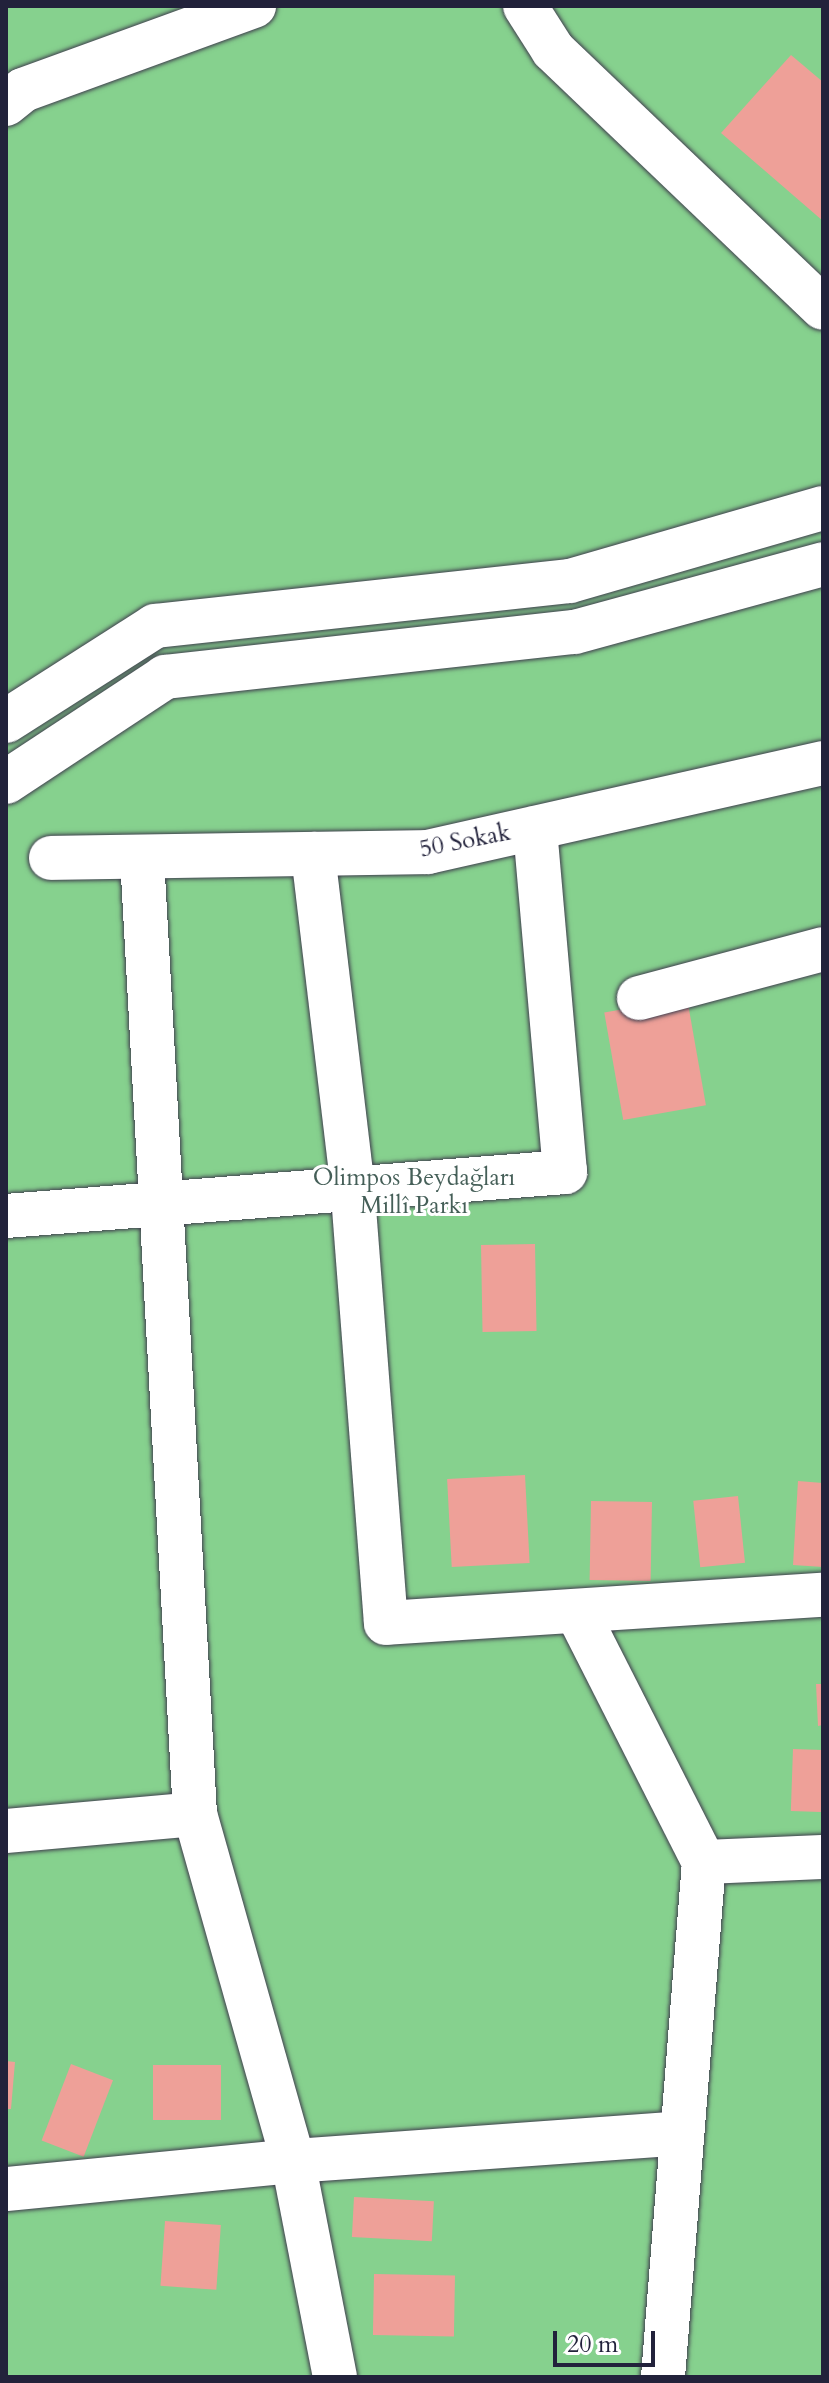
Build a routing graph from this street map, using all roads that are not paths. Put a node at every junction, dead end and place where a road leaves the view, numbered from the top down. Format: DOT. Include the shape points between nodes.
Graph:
graph roads {
  1 [pos="254,6"];
  2 [pos="525,6"];
  3 [pos="6,104"];
  4 [pos="823,308"];
  5 [pos="823,508"];
  6 [pos="823,564"];
  7 [pos="6,721"];
  8 [pos="823,763"];
  9 [pos="6,782"];
  10 [pos="535,828"];
  11 [pos="313,854"];
  12 [pos="142,857"];
  13 [pos="51,858"];
  14 [pos="823,949"];
  15 [pos="639,998"];
  16 [pos="352,1189"];
  17 [pos="162,1204"];
  18 [pos="6,1216"];
  19 [pos="823,1595"];
  20 [pos="577,1612"];
  21 [pos="195,1814"];
  22 [pos="6,1831"];
  23 [pos="823,1857"];
  24 [pos="704,1862"];
  25 [pos="680,2133"];
  26 [pos="293,2161"];
  27 [pos="6,2189"];
  28 [pos="335,2377"];
  29 [pos="663,2377"];
  1 -- 3 [label="street" via="23,90"];
  2 -- 4 [label="street" via="553,50"];
  5 -- 7 [label="street" via="570,581 155,626"];
  6 -- 9 [label="street" via="575,632 165,677"];
  8 -- 10 [label="street, 50 Sokak"];
  10 -- 11 [label="street, 50 Sokak" via="428,852"];
  10 -- 16 [label="street" via="565,1172"];
  11 -- 12 [label="street, 50 Sokak"];
  11 -- 16 [label="street"];
  12 -- 13 [label="street, 50 Sokak"];
  12 -- 17 [label="street"];
  14 -- 15 [label="street"];
  16 -- 17 [label="street"];
  16 -- 20 [label="street" via="386,1623"];
  17 -- 18 [label="street"];
  17 -- 21 [label="street"];
  19 -- 20 [label="street"];
  20 -- 24 [label="street"];
  21 -- 22 [label="street"];
  21 -- 26 [label="street"];
  23 -- 24 [label="street"];
  24 -- 25 [label="street"];
  25 -- 26 [label="street"];
  25 -- 29 [label="street"];
  26 -- 27 [label="street"];
  26 -- 28 [label="street"];
}
